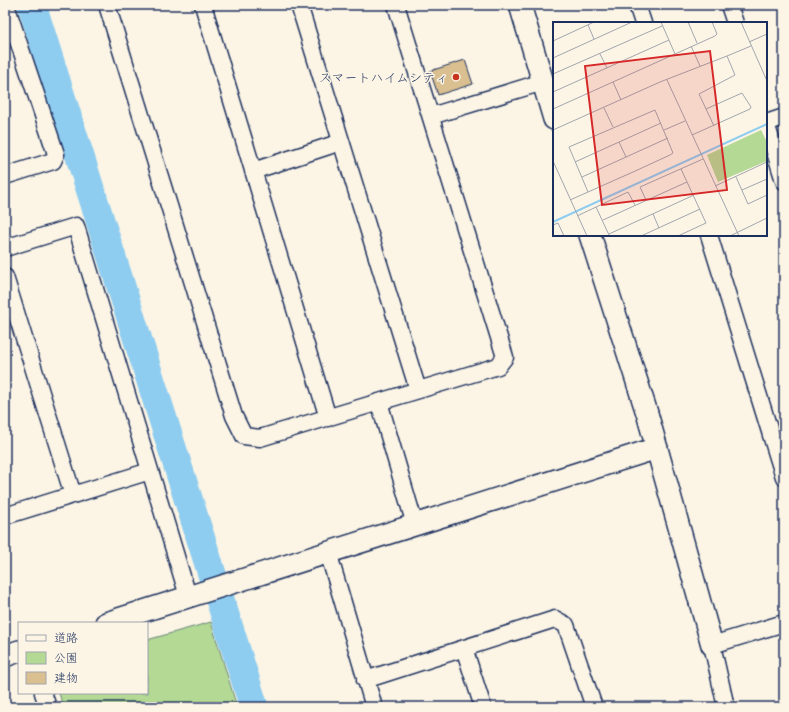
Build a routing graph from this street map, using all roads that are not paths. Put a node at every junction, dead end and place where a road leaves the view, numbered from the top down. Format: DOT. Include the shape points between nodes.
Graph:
graph roads {
  1 [pos="6,5"];
  2 [pos="107,5"];
  3 [pos="203,5"];
  4 [pos="299,5"];
  5 [pos="396,5"];
  6 [pos="520,5"];
  7 [pos="637,5"];
  8 [pos="729,5"];
  9 [pos="643,22"];
  10 [pos="735,22"];
  11 [pos="543,82"];
  12 [pos="431,116"];
  13 [pos="553,116"];
  14 [pos="784,117"];
  15 [pos="767,123"];
  16 [pos="767,126"];
  17 [pos="342,142"];
  18 [pos="253,171"];
  19 [pos="5,176"];
  20 [pos="784,181"];
  21 [pos="590,236"];
  22 [pos="709,236"];
  23 [pos="5,248"];
  24 [pos="5,277"];
  25 [pos="418,390"];
  26 [pos="379,402"];
  27 [pos="328,418"];
  28 [pos="657,448"];
  29 [pos="150,470"];
  30 [pos="784,477"];
  31 [pos="72,495"];
  32 [pos="5,516"];
  33 [pos="415,525"];
  34 [pos="328,552"];
  35 [pos="188,596"];
  36 [pos="109,622"];
  37 [pos="784,623"];
  38 [pos="712,645"];
  39 [pos="464,648"];
  40 [pos="18,651"];
  41 [pos="5,656"];
  42 [pos="365,680"];
  43 [pos="43,694"];
  44 [pos="48,707"];
  45 [pos="374,707"];
  46 [pos="483,707"];
  47 [pos="594,707"];
  48 [pos="726,707"];
  1 -- 19 [label="street" via="56,154 53,161"];
  2 -- 27 [label="street" via="234,416 244,436 260,438"];
  3 -- 18 [label="street"];
  4 -- 17 [label="street"];
  5 -- 12 [label="street"];
  6 -- 11 [label="street"];
  7 -- 9 [label="street"];
  8 -- 10 [label="street"];
  11 -- 12 [label="street"];
  11 -- 13 [label="street"];
  12 -- 25 [label="street" via="505,357 498,366"];
  14 -- 15 [label="street"];
  16 -- 20 [label="street"];
  17 -- 18 [label="street"];
  17 -- 25 [label="street"];
  18 -- 27 [label="street"];
  21 -- 28 [label="street"];
  22 -- 30 [label="street"];
  23 -- 29 [label="street" via="76,226"];
  24 -- 31 [label="street"];
  25 -- 26 [label="street"];
  26 -- 27 [label="street"];
  26 -- 33 [label="street"];
  28 -- 33 [label="street"];
  28 -- 38 [label="street"];
  29 -- 31 [label="street"];
  29 -- 35 [label="street"];
  31 -- 32 [label="street"];
  33 -- 34 [label="street"];
  34 -- 35 [label="street"];
  34 -- 42 [label="street"];
  35 -- 36 [label="street"];
  37 -- 38 [label="street"];
  38 -- 48 [label="street"];
  39 -- 42 [label="street"];
  39 -- 46 [label="street"];
  39 -- 47 [label="street" via="555,619 566,625"];
  40 -- 41 [label="street"];
  42 -- 45 [label="street"];
  43 -- 44 [label="street"];
}
